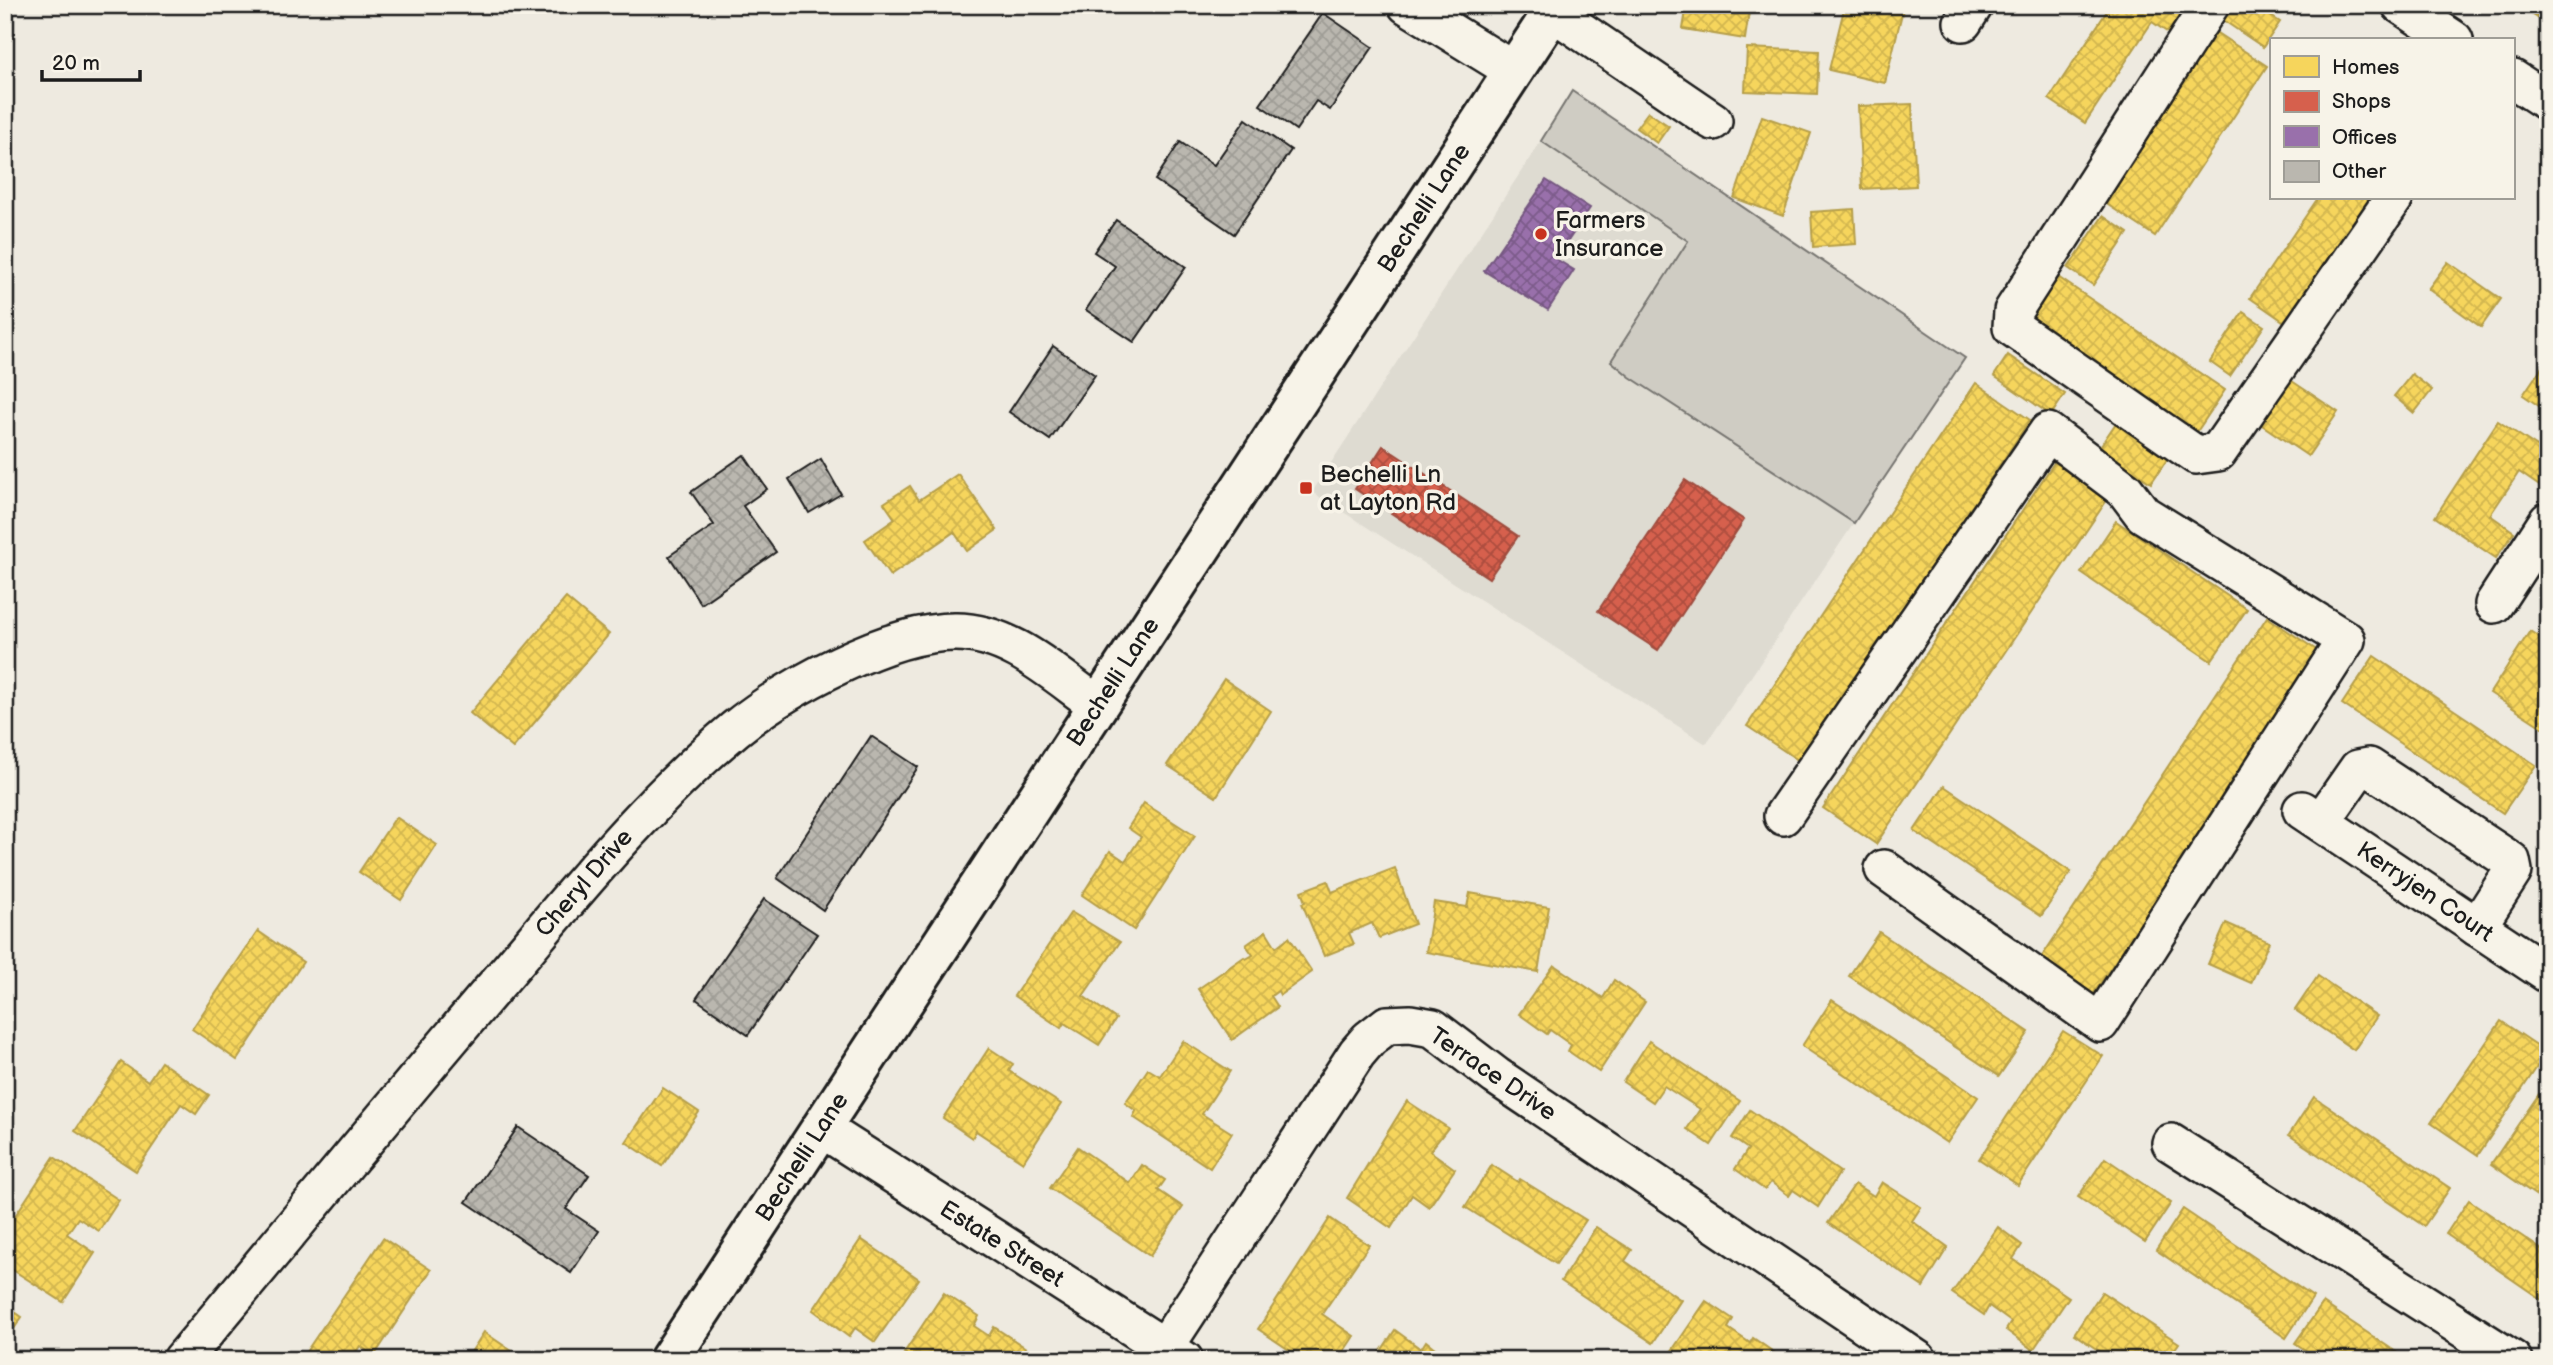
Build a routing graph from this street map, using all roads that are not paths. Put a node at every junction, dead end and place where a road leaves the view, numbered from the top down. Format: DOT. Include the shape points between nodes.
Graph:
graph roads {
  1 [pos="2210,5"];
  2 [pos="2401,5"];
  3 [pos="1418,8"];
  4 [pos="1555,9"];
  5 [pos="2451,38"];
  6 [pos="1514,71"];
  7 [pos="2514,80"];
  8 [pos="2548,102"];
  9 [pos="1713,121"];
  10 [pos="2393,200"];
  11 [pos="2548,521"];
  12 [pos="2494,604"];
  13 [pos="1098,705"];
  14 [pos="1783,816"];
  15 [pos="1884,869"];
  16 [pos="2477,927"];
  17 [pos="2548,974"];
  18 [pos="821,1128"];
  19 [pos="2171,1143"];
  20 [pos="1175,1354"];
  21 [pos="182,1360"];
  22 [pos="669,1360"];
  23 [pos="1918,1360"];
  24 [pos="2513,1360"];
  1 -- 10 [label="street" via="2013,311 2012,327 2196,455 2218,452"];
  2 -- 5 [label="street"];
  3 -- 6 [label="street"];
  4 -- 6 [label="main road, Bechelli Lane"];
  4 -- 9 [label="street"];
  6 -- 13 [label="main road, Bechelli Lane"];
  7 -- 8 [label="street"];
  11 -- 12 [label="street"];
  13 -- 18 [label="main road, Bechelli Lane"];
  13 -- 21 [label="street, Cheryl Drive" via="1004,642 975,633 948,632 890,645 848,661 758,712 621,838"];
  14 -- 15 [label="street" via="2048,432 2124,490 2143,514 2346,640 2100,1023"];
  16 -- 16 [label="street, Kerryjen Court" via="2312,816 2358,769 2369,767 2511,861 2513,871"];
  16 -- 17 [label="street, Kerryjen Court"];
  18 -- 20 [label="street, Estate Street"];
  18 -- 22 [label="main road, Bechelli Lane"];
  19 -- 24 [label="street"];
  20 -- 23 [label="street, Terrace Drive" via="1357,1053 1387,1025 1410,1024 1433,1028 1496,1076"];
}
